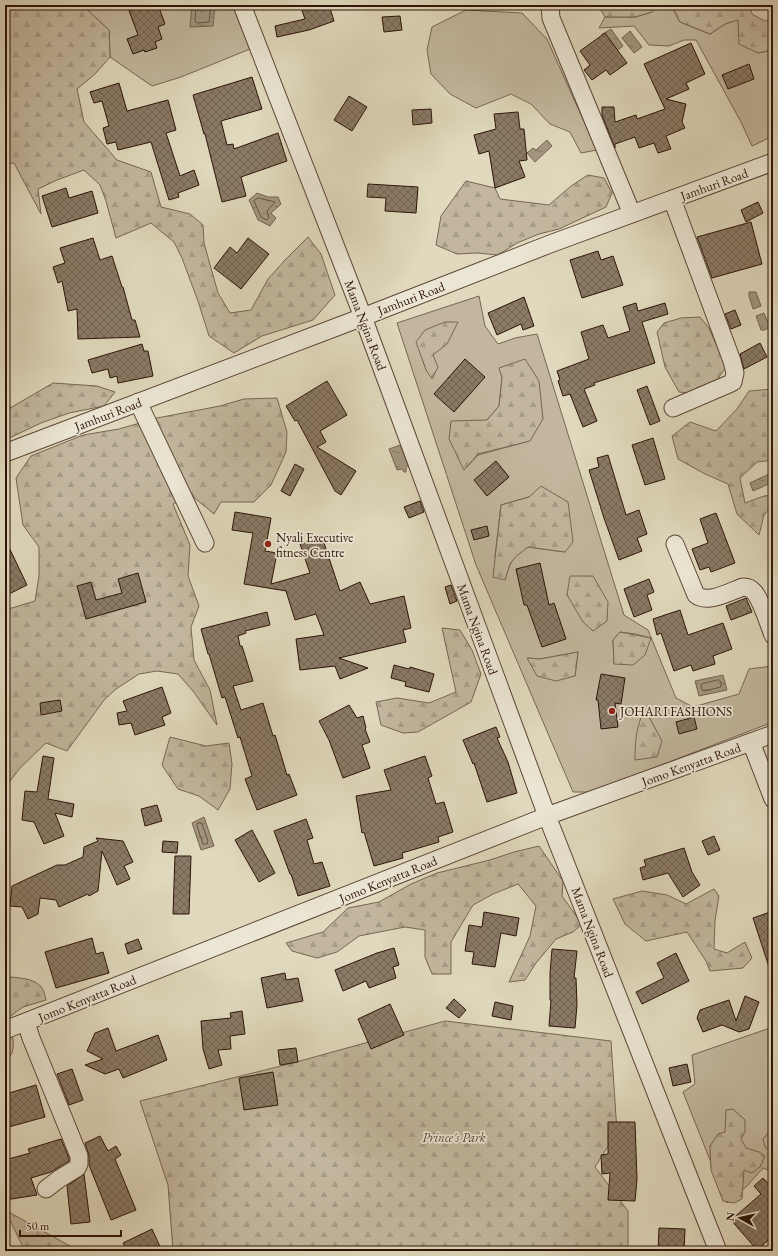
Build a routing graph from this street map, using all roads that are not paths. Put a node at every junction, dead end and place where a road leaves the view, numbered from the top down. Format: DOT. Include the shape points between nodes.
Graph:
graph roads {
  1 [pos="242,5"];
  2 [pos="550,5"];
  3 [pos="773,162"];
  4 [pos="672,199"];
  5 [pos="632,214"];
  6 [pos="363,317"];
  7 [pos="138,402"];
  8 [pos="673,408"];
  9 [pos="5,453"];
  10 [pos="206,543"];
  11 [pos="674,544"];
  12 [pos="773,636"];
  13 [pos="773,734"];
  14 [pos="751,742"];
  15 [pos="773,799"];
  16 [pos="547,816"];
  17 [pos="26,1022"];
  18 [pos="5,1030"];
  19 [pos="46,1189"];
  20 [pos="718,1251"];
  1 -- 6 [label="street, Mama Ngina Road"];
  2 -- 5 [label="street" via="551,18"];
  3 -- 4 [label="street, Jamhuri Road"];
  4 -- 5 [label="street, Jamhuri Road"];
  4 -- 8 [label="street" via="735,373 733,382"];
  5 -- 6 [label="street, Jamhuri Road"];
  6 -- 7 [label="street, Jamhuri Road"];
  6 -- 16 [label="street, Mama Ngina Road"];
  7 -- 9 [label="street, Jamhuri Road"];
  7 -- 10 [label="street"];
  11 -- 12 [label="street" via="696,595 703,599 747,587 757,596"];
  13 -- 14 [label="street, Jomo Kenyatta Road"];
  14 -- 15 [label="street"];
  14 -- 16 [label="street, Jomo Kenyatta Road"];
  16 -- 17 [label="street, Jomo Kenyatta Road"];
  16 -- 20 [label="street, Mama Ngina Road"];
  17 -- 18 [label="street, Jomo Kenyatta Road"];
  17 -- 19 [label="street" via="80,1164"];
}
